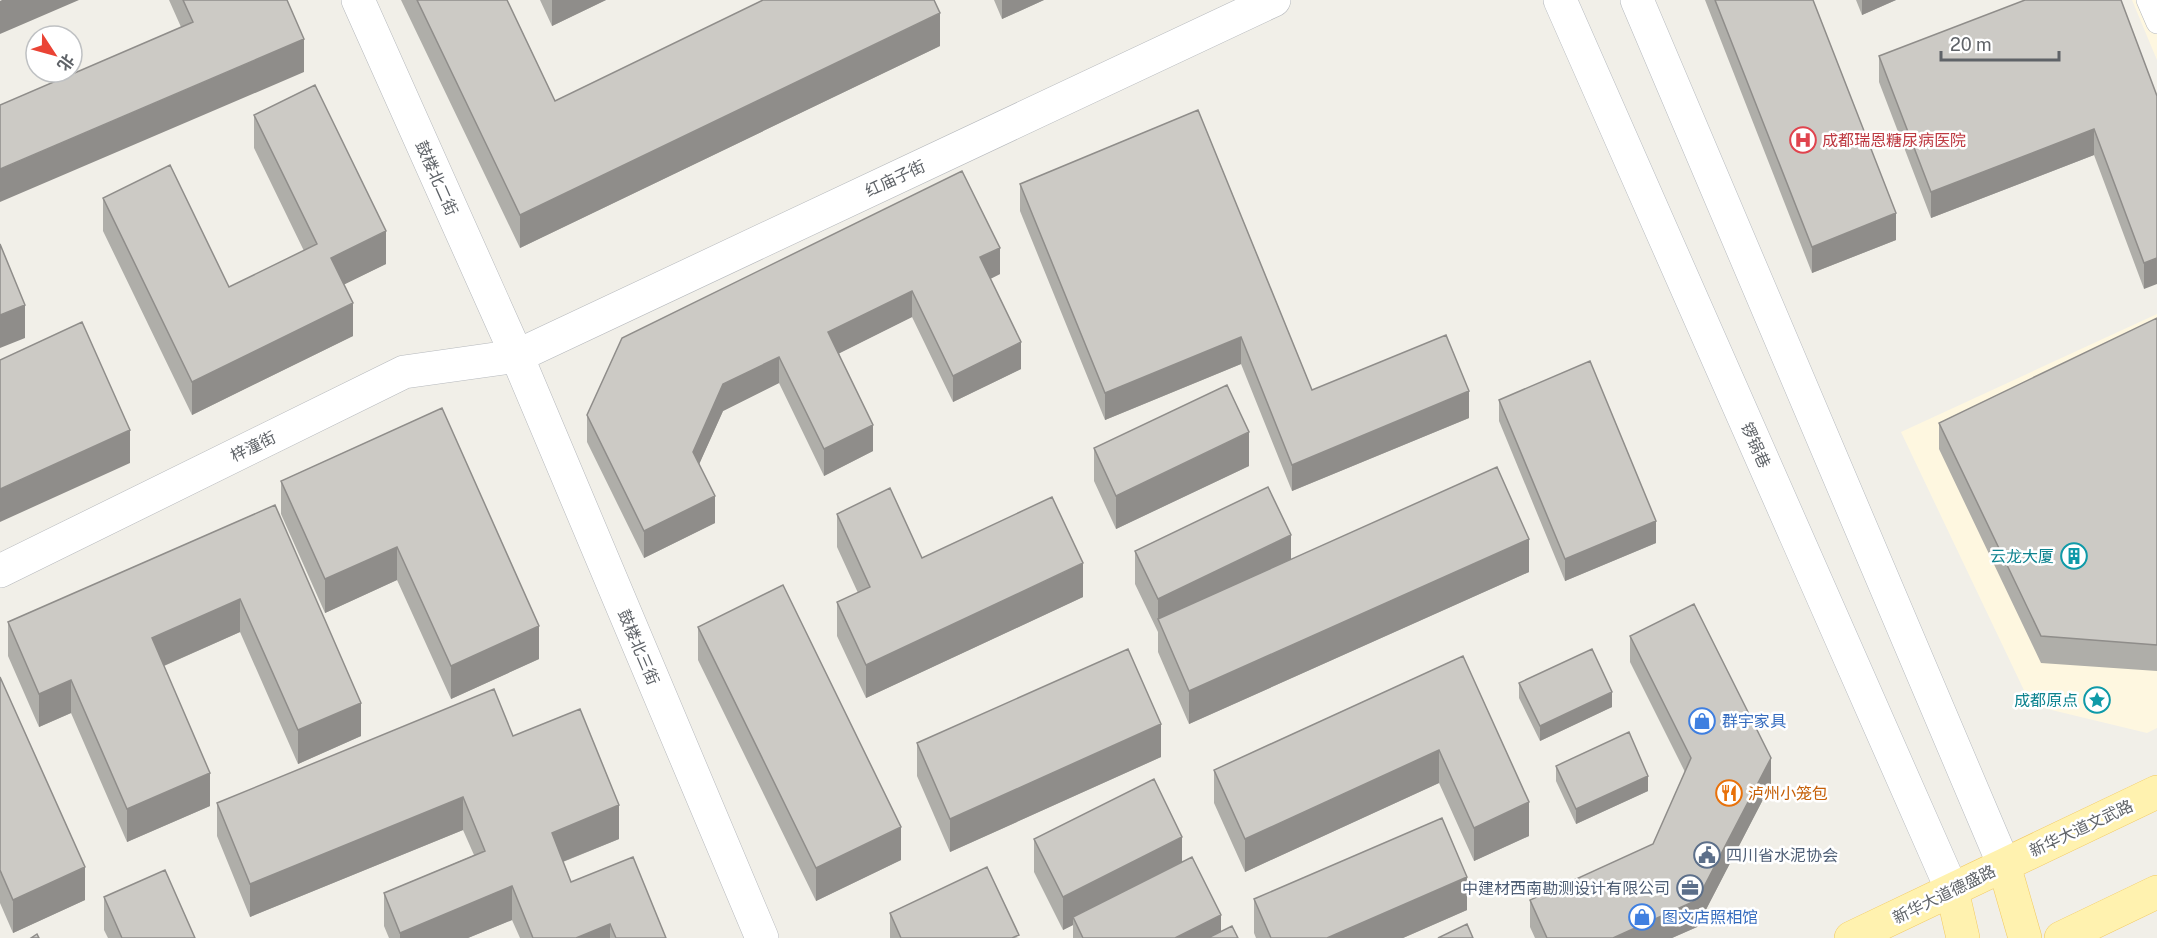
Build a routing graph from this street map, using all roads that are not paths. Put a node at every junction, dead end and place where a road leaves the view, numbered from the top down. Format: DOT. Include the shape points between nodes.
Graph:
graph roads {
  1 [pos="358,0"];
  2 [pos="1274,0"];
  3 [pos="1560,0"];
  4 [pos="1637,0"];
  5 [pos="2147,0"];
  6 [pos="2157,23"];
  7 [pos="517,356"];
  8 [pos="0,571"];
  9 [pos="2157,792"];
  10 [pos="2004,865"];
  11 [pos="1952,890"];
  12 [pos="2157,892"];
  13 [pos="762,938"];
  14 [pos="1851,938"];
  15 [pos="1964,938"];
  16 [pos="2025,938"];
  17 [pos="2061,938"];
  1 -- 7 [label="street, 鼓楼北二街"];
  2 -- 7 [label="street, 红庙子街"];
  3 -- 11 [label="street, 锣锅巷"];
  4 -- 10 [label="street"];
  5 -- 6 [label="lane"];
  7 -- 8 [label="street, 梓潼街" via="404,372"];
  7 -- 13 [label="street, 鼓楼北三街"];
  9 -- 10 [label="main road, 新华大道文武路"];
  10 -- 11 [label="main road, 新华大道德盛路"];
  10 -- 16 [label="main road"];
  11 -- 14 [label="main road, 新华大道德盛路"];
  11 -- 15 [label="main road"];
  12 -- 17 [label="main road"];
}
